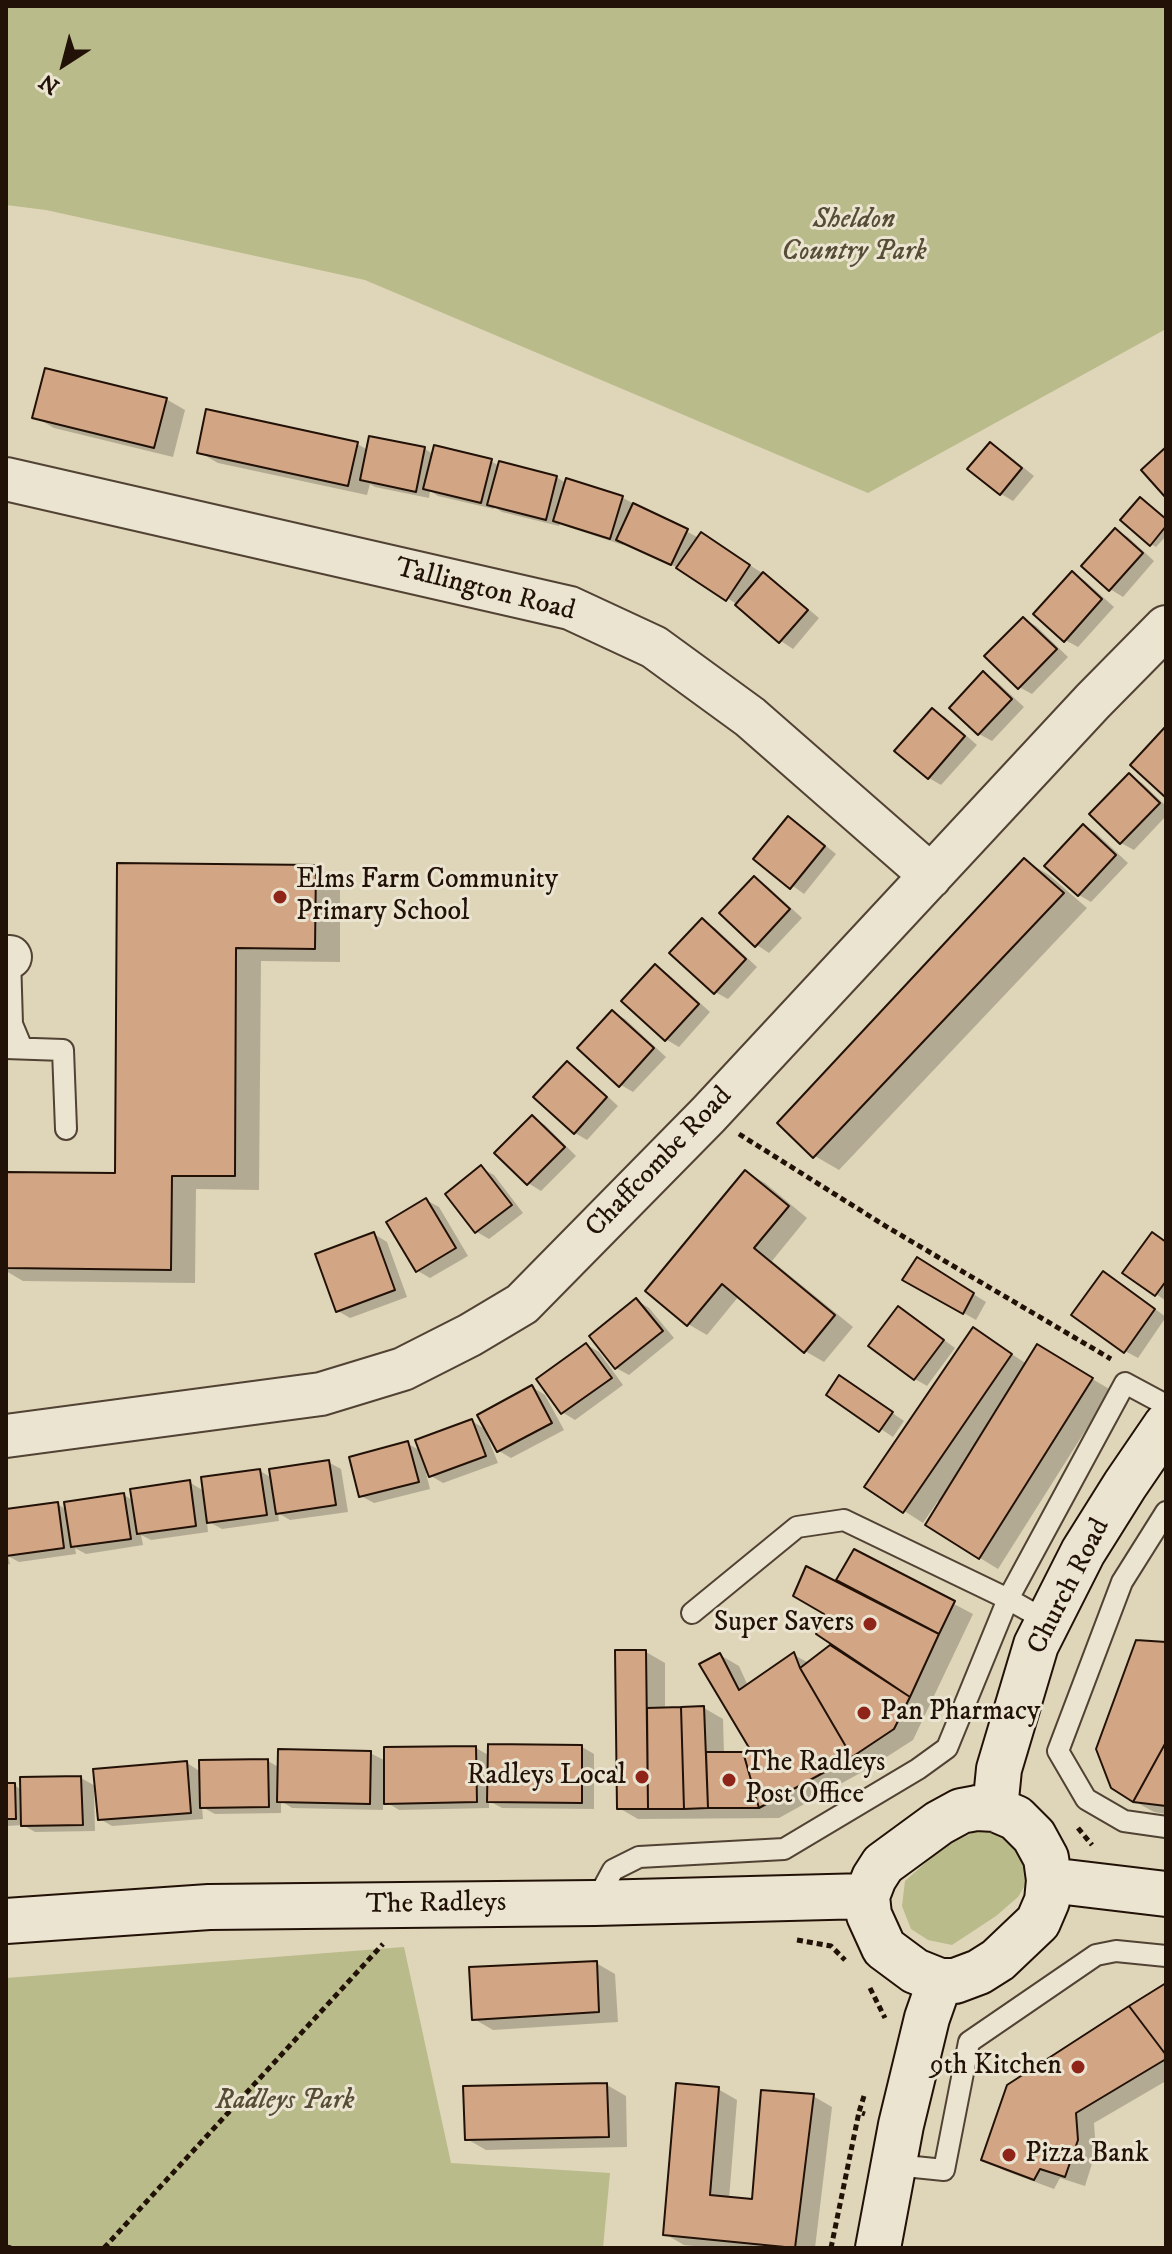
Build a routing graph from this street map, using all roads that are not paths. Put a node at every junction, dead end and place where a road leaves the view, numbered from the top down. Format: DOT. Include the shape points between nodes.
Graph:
graph roads {
  1 [pos="6,479"];
  2 [pos="1166,627"];
  3 [pos="930,877"];
  4 [pos="8,957"];
  5 [pos="14,1048"];
  6 [pos="66,1129"];
  7 [pos="1166,1405"];
  8 [pos="1166,1425"];
  9 [pos="6,1436"];
  10 [pos="1166,1512"];
  11 [pos="1008,1599"];
  12 [pos="692,1613"];
  13 [pos="1047,1621"];
  14 [pos="995,1809"];
  15 [pos="1166,1827"];
  16 [pos="1049,1880"];
  17 [pos="1166,1894"];
  18 [pos="867,1896"];
  19 [pos="595,1903"];
  20 [pos="6,1921"];
  21 [pos="1166,1956"];
  22 [pos="940,1981"];
  23 [pos="898,2145"];
  24 [pos="878,2248"];
  1 -- 3 [label="street, Tallington Road" via="570,608 654,647 750,717"];
  2 -- 3 [label="street, Chaffcombe Road"];
  3 -- 9 [label="street, Chaffcombe Road" via="522,1304 403,1369 321,1394"];
  4 -- 5 [label="lane"];
  5 -- 6 [label="lane" via="63,1050"];
  7 -- 11 [label="lane" via="1125,1383"];
  8 -- 13 [label="street, Church Road" via="1083,1552"];
  10 -- 15 [label="lane" via="1122,1582 1058,1751 1086,1799 1124,1821"];
  11 -- 12 [label="lane" via="844,1520 797,1527"];
  11 -- 13 [label="lane"];
  11 -- 19 [label="lane" via="947,1748 784,1849 639,1857 613,1870"];
  13 -- 14 [label="street, Church Road" via="999,1769"];
  14 -- 16 [label="street" via="1016,1818 1034,1836 1046,1858"];
  14 -- 18 [label="street" via="961,1811 939,1823 883,1864"];
  16 -- 17 [label="street"];
  16 -- 22 [label="street" via="1038,1922 998,1960 955,1981"];
  18 -- 19 [label="street, The Radleys"];
  18 -- 22 [label="street" via="869,1915 884,1948 915,1971"];
  19 -- 20 [label="street, The Radleys" via="209,1907"];
  21 -- 23 [label="lane" via="1116,1951 1096,1955 969,2042 944,2170"];
  22 -- 23 [label="street"];
  23 -- 24 [label="street"];
}
